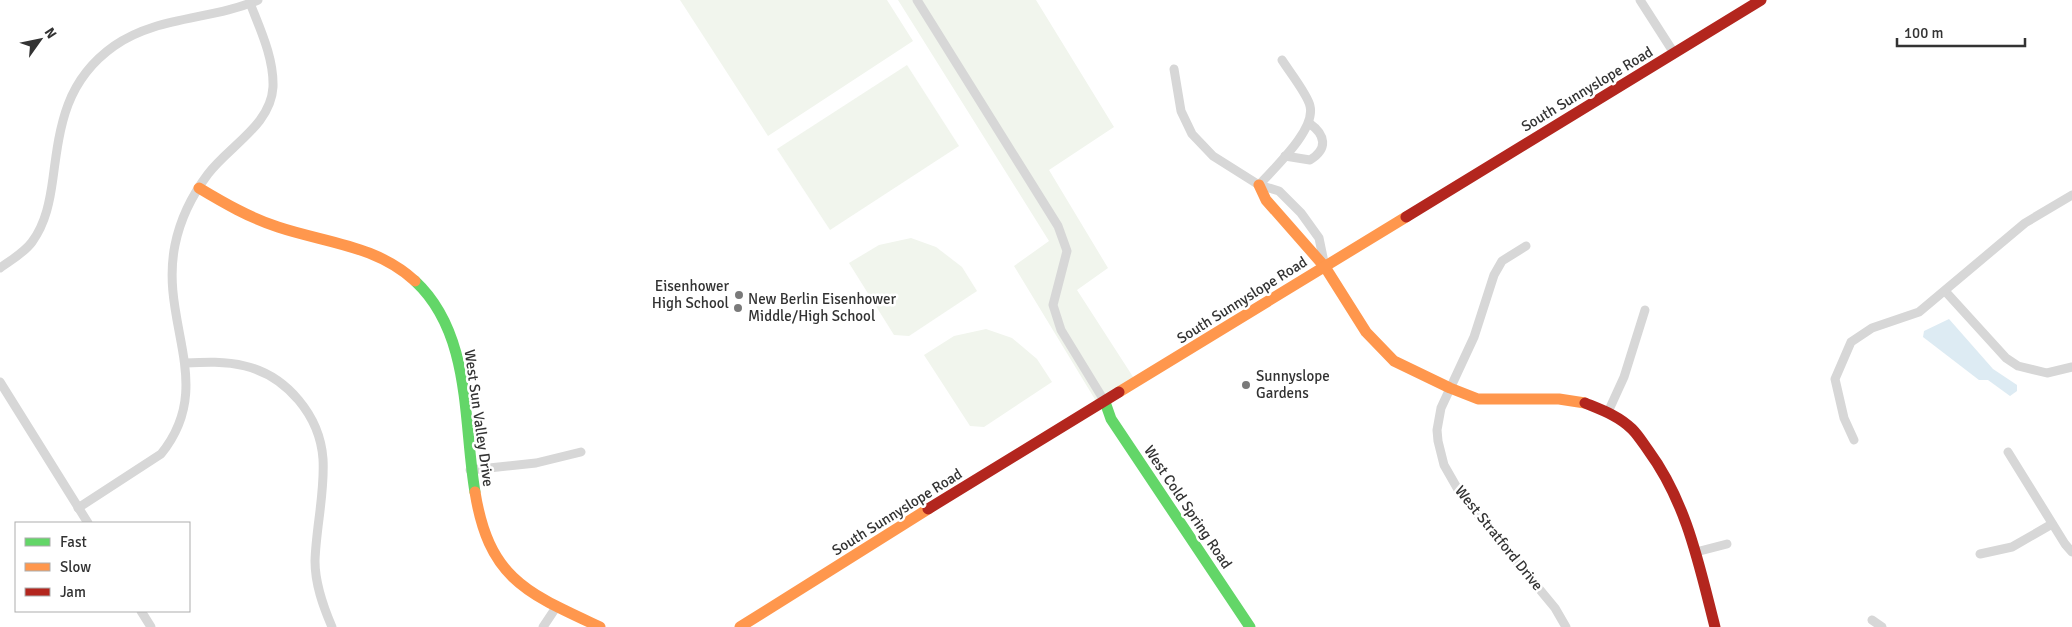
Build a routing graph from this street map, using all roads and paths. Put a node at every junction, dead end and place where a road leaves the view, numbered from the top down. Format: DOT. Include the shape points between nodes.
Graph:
graph roads {
  1 [pos="917,0"];
  2 [pos="1640,0"];
  3 [pos="1760,0"];
  4 [pos="254,2"];
  5 [pos="1674,53"];
  6 [pos="1282,60"];
  7 [pos="1174,69"];
  8 [pos="1309,123"];
  9 [pos="1285,156"];
  10 [pos="1259,186"];
  11 [pos="199,188"];
  12 [pos="2072,195"];
  13 [pos="1526,246"];
  14 [pos="1325,266"];
  15 [pos="0,268"];
  16 [pos="1945,290"];
  17 [pos="1645,310"];
  18 [pos="184,363"];
  19 [pos="2072,367"];
  20 [pos="0,382"];
  21 [pos="1450,388"];
  22 [pos="1105,402"];
  23 [pos="1608,412"];
  24 [pos="1854,440"];
  25 [pos="581,452"];
  26 [pos="2008,452"];
  27 [pos="470,470"];
  28 [pos="78,508"];
  29 [pos="87,522"];
  30 [pos="2052,524"];
  31 [pos="1727,544"];
  32 [pos="1696,552"];
  33 [pos="2072,552"];
  34 [pos="1980,554"];
  35 [pos="557,606"];
  36 [pos="143,612"];
  37 [pos="1872,620"];
  38 [pos="151,627"];
  39 [pos="332,627"];
  40 [pos="543,627"];
  41 [pos="600,627"];
  42 [pos="740,627"];
  43 [pos="1250,627"];
  44 [pos="1566,627"];
  45 [pos="1715,627"];
  46 [pos="1882,627"];
  1 -- 22 [label="street" via="1058,226 1067,251 1053,305 1061,330"];
  2 -- 5 [label="street"];
  3 -- 5 [label="street, South Sunnyslope Road"];
  4 -- 11 [label="street" via="270,63 272,96 255,126 213,168"];
  4 -- 15 [label="street" via="142,30 113,46 88,68 74,90 58,134 43,223 32,243"];
  5 -- 14 [label="street, South Sunnyslope Road"];
  6 -- 8 [label="street" via="1310,106"];
  7 -- 10 [label="street" via="1181,110 1192,134 1213,156"];
  8 -- 9 [label="street"];
  8 -- 9 [label="street" via="1318,129 1322,138 1323,147 1317,156 1310,160"];
  9 -- 10 [label="street"];
  10 -- 14 [label="street" via="1266,200"];
  10 -- 14 [label="street" via="1279,191 1301,212 1319,238"];
  11 -- 18 [label="street" via="178,232 172,263 174,310"];
  11 -- 27 [label="street, West Sun Valley Drive" via="275,227 369,250 409,275 422,288 440,314 457,357"];
  12 -- 16 [label="street" via="2024,223"];
  13 -- 21 [label="street, West Stratford Drive" via="1507,257 1498,267 1474,337"];
  14 -- 21 [label="street" via="1355,316 1386,354"];
  14 -- 22 [label="street, South Sunnyslope Road"];
  16 -- 19 [label="street" via="2006,358 2018,366 2046,373"];
  16 -- 24 [label="street" via="1919,312 1872,328 1851,342 1834,379 1844,418"];
  17 -- 23 [label="street" via="1624,377"];
  18 -- 28 [label="street" via="185,406 170,443 161,454"];
  18 -- 39 [label="street" via="227,363 260,371 293,394 307,412 316,429 323,460 315,563 321,600"];
  20 -- 28 [label="street"];
  21 -- 23 [label="street" via="1478,399 1568,400"];
  21 -- 44 [label="street, West Stratford Drive" via="1441,408 1437,430 1449,476 1555,608"];
  22 -- 42 [label="street, South Sunnyslope Road"];
  22 -- 43 [label="street, West Cold Spring Road" via="1111,419"];
  23 -- 32 [label="street" via="1632,429 1661,468 1681,508"];
  25 -- 27 [label="street" via="536,464"];
  26 -- 30 [label="street"];
  27 -- 35 [label="street, West Sun Valley Drive" via="482,524 501,565 526,589"];
  28 -- 29 [label="street"];
  30 -- 33 [label="street"];
  30 -- 34 [label="street" via="2012,547"];
  31 -- 32 [label="street"];
  32 -- 45 [label="street"];
  35 -- 40 [label="street"];
  35 -- 41 [label="street, West Sun Valley Drive"];
  36 -- 38 [label="street"];
  37 -- 46 [label="street"];
}
